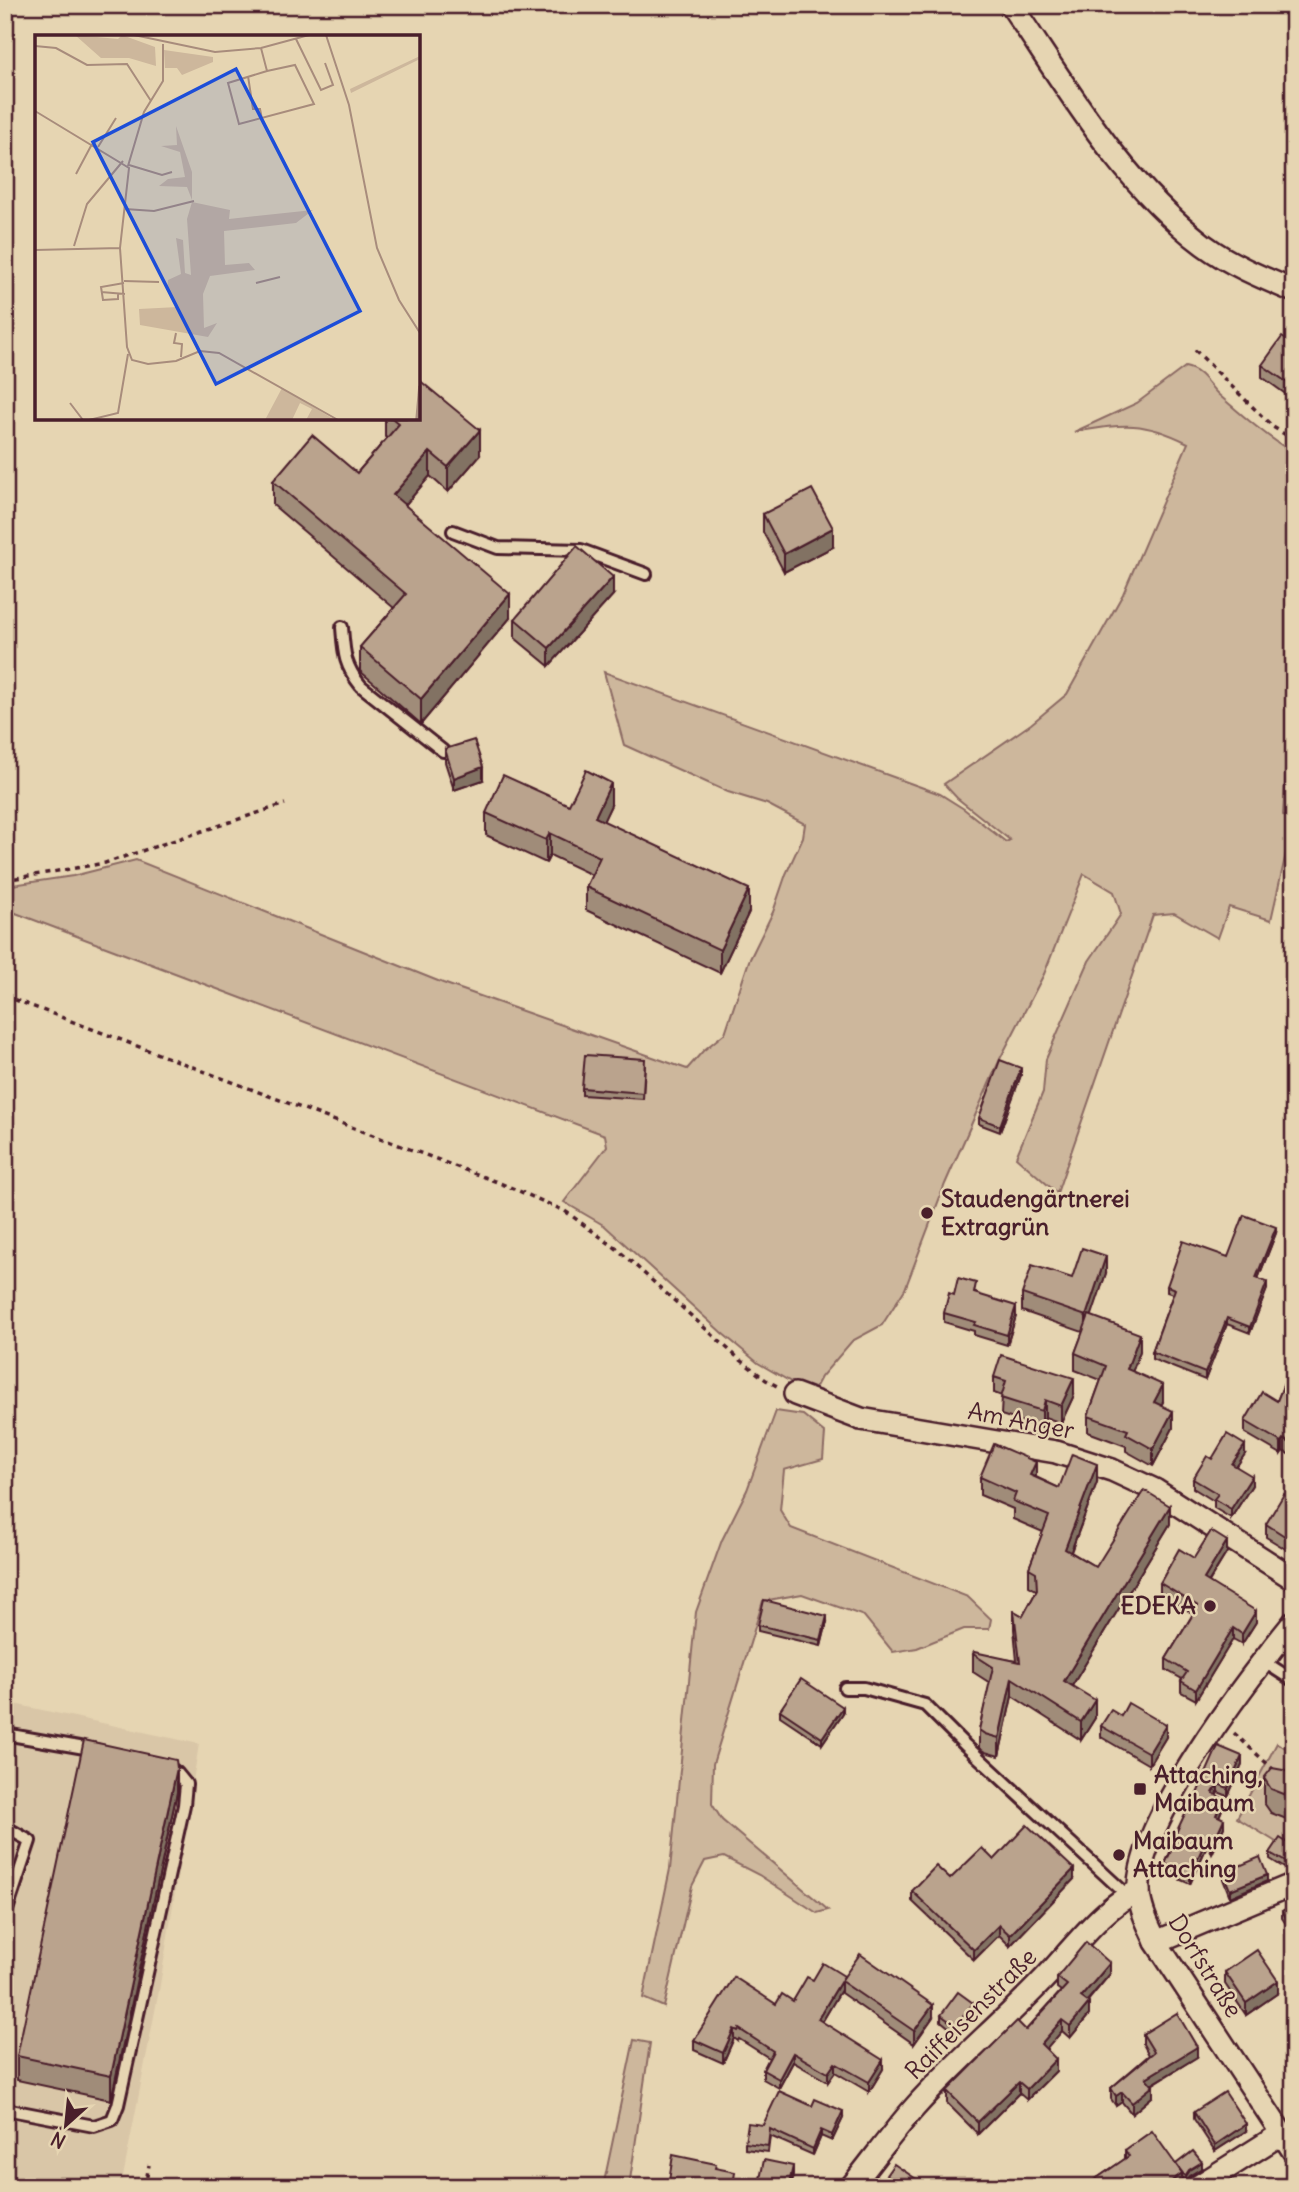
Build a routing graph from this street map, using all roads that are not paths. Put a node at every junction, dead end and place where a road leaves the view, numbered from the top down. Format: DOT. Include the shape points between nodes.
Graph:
graph roads {
  1 [pos="1011,5"];
  2 [pos="1294,291"];
  3 [pos="453,531"];
  4 [pos="646,574"];
  5 [pos="342,627"];
  6 [pos="443,751"];
  7 [pos="795,1394"];
  8 [pos="1294,1579"];
  9 [pos="1294,1622"];
  10 [pos="1263,1661"];
  11 [pos="1294,1681"];
  12 [pos="845,1688"];
  13 [pos="5,1734"];
  14 [pos="109,1753"];
  15 [pos="161,1762"];
  16 [pos="5,1827"];
  17 [pos="1294,1884"];
  18 [pos="1133,1893"];
  19 [pos="5,1916"];
  20 [pos="1156,1942"];
  21 [pos="5,2109"];
  22 [pos="1281,2134"];
  23 [pos="1294,2152"];
  24 [pos="851,2187"];
  25 [pos="1197,2187"];
  1 -- 2 [label="street" via="1136,182 1205,245"];
  3 -- 4 [label="lane" via="498,548 581,550"];
  5 -- 6 [label="lane" via="344,659 350,673"];
  7 -- 8 [label="street, Am Anger" via="861,1419 1047,1450 1112,1470 1175,1502"];
  9 -- 10 [label="street, Dorfstraße"];
  10 -- 11 [label="lane"];
  10 -- 18 [label="street, Dorfstraße" via="1183,1777 1149,1840"];
  12 -- 18 [label="lane" via="864,1688 925,1704 964,1745"];
  13 -- 14 [label="lane"];
  15 -- 21 [label="lane" via="186,1784 184,1805 112,2120 94,2126"];
  16 -- 19 [label="lane" via="30,1841"];
  17 -- 20 [label="street"];
  18 -- 20 [label="street, Dorfstraße"];
  18 -- 24 [label="street, Raiffeisenstraße" via="1112,1907 916,2106"];
  20 -- 22 [label="street, Dorfstraße"];
  22 -- 23 [label="street, Dorfstraße"];
  22 -- 25 [label="street"];
}
